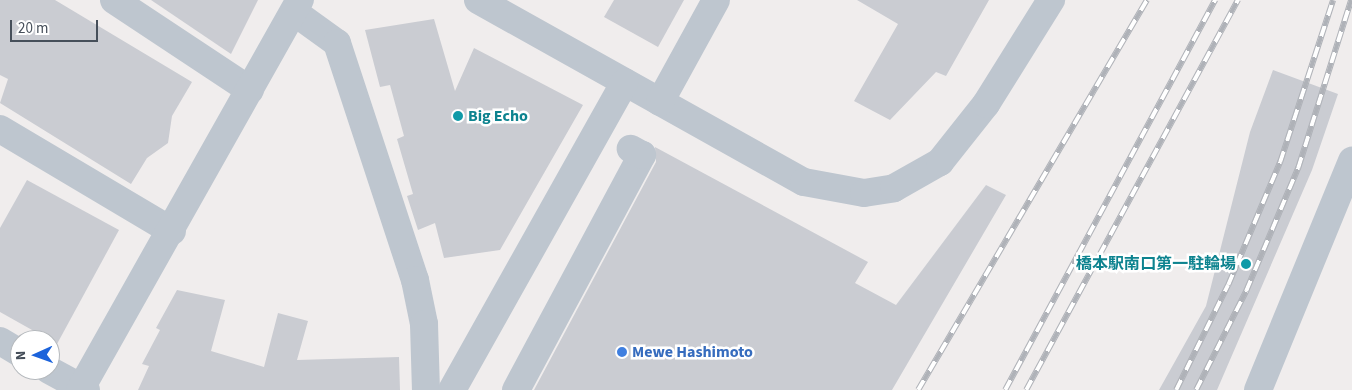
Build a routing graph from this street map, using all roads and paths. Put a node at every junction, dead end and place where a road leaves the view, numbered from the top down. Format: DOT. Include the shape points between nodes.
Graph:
graph roads {
  1 [pos="114,0"];
  2 [pos="478,0"];
  3 [pos="716,0"];
  4 [pos="1051,0"];
  5 [pos="297,6"];
  6 [pos="509,7"];
  7 [pos="625,82"];
  8 [pos="250,90"];
  9 [pos="660,102"];
  10 [pos="0,129"];
  11 [pos="631,149"];
  12 [pos="1352,161"];
  13 [pos="172,231"];
  14 [pos="60,376"];
  15 [pos="82,389"];
  16 [pos="426,390"];
  17 [pos="452,390"];
  18 [pos="516,390"];
  19 [pos="1258,390"];
  1 -- 8 [label="street"];
  2 -- 6 [label="street"];
  3 -- 9 [label="street"];
  4 -- 9 [label="street" via="954,148 922,175 894,188 847,192 804,182"];
  5 -- 8 [label="street"];
  5 -- 16 [label="street" via="337,43 415,280 424,324"];
  6 -- 7 [label="street"];
  7 -- 9 [label="street"];
  7 -- 17 [label="street"];
  8 -- 13 [label="street"];
  10 -- 13 [label="street"];
  11 -- 18 [label="street" via="642,155"];
  12 -- 19 [label="street"];
  13 -- 15 [label="street"];
  14 -- 15 [label="street"];
}
